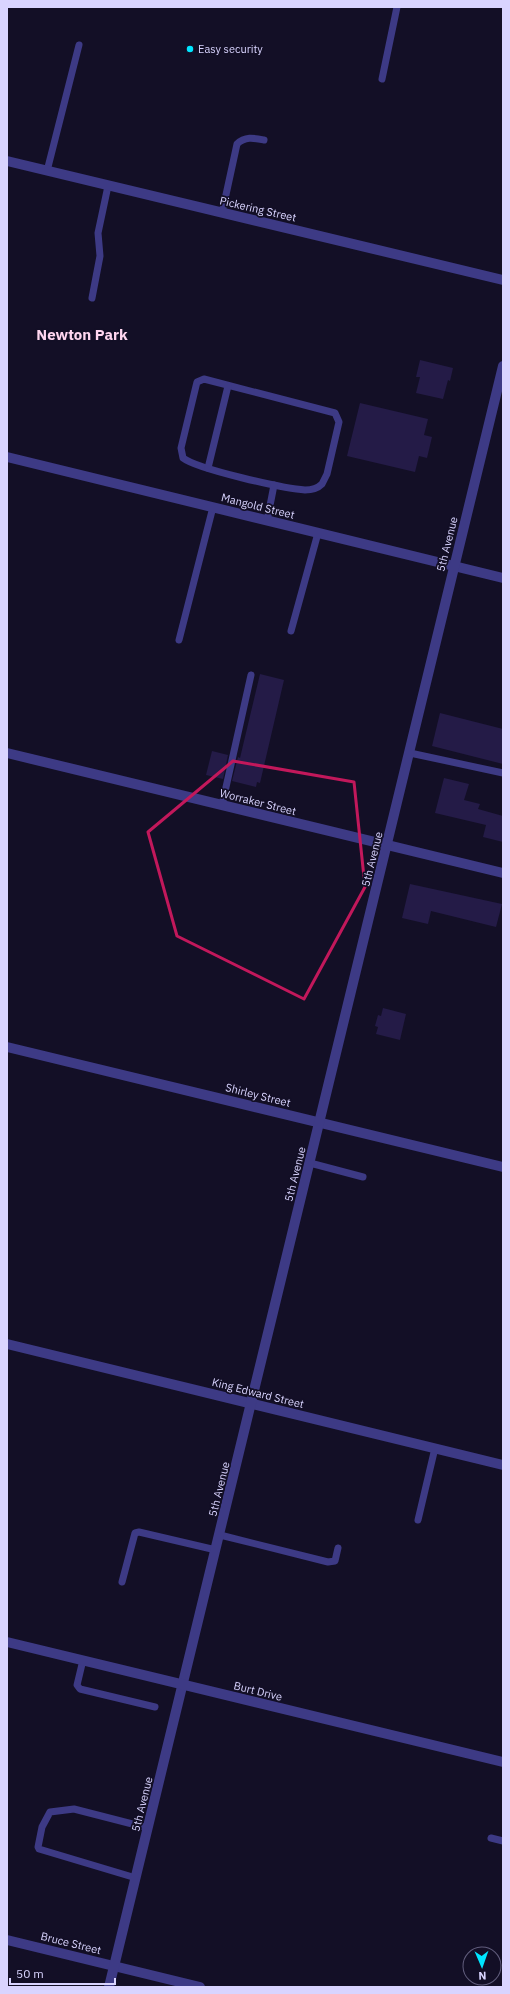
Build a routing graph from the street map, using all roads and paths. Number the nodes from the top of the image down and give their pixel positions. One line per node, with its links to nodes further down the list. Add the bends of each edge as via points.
1 (397, 7): 3 (lane)
2 (79, 45): 6 (lane)
3 (382, 79)
4 (264, 140): 8 (lane, via 251,137 241,140 238,144)
5 (7, 161): 6 (street, Pickering Street)
6 (47, 171): 7 (street, Pickering Street)
7 (108, 186): 8 (street, Pickering Street); 10 (lane, via 98,232 100,256)
8 (222, 213): 9 (street, Pickering Street)
9 (503, 280)
10 (92, 298)
11 (503, 366): 19 (street, 5th Avenue)
12 (228, 386): 14 (lane); 14 (lane, via 204,379 197,382 181,448 183,458); 15 (lane, via 330,411 338,416 339,422 325,480 320,486 307,490)
13 (7, 457): 16 (street, Mangold Street)
14 (208, 468): 15 (lane)
15 (274, 485): 17 (lane)
16 (213, 508): 17 (street, Mangold Street); 22 (lane)
17 (267, 521): 18 (street, Mangold Street)
18 (318, 533): 19 (street, Mangold Street); 21 (lane)
19 (454, 566): 20 (street, Mangold Street); 25 (street, 5th Avenue)
20 (503, 578)
21 (291, 631)
22 (179, 640)
23 (251, 675): 27 (lane)
24 (7, 753): 27 (street, Worraker Street)
25 (410, 753): 26 (lane); 28 (street, 5th Avenue)
26 (503, 773)
27 (222, 805): 28 (street, Worraker Street)
28 (388, 846): 29 (street, Worraker Street); 31 (street, 5th Avenue)
29 (503, 873)
30 (7, 1048): 31 (street, Shirley Street)
31 (320, 1123): 32 (street, 5th Avenue); 33 (street, Shirley Street)
32 (310, 1163): 34 (lane); 36 (street, 5th Avenue)
33 (503, 1168)
34 (363, 1177)
35 (7, 1344): 36 (street, King Edward Street)
36 (252, 1403): 37 (street, King Edward Street); 40 (street, 5th Avenue)
37 (435, 1448): 38 (street, King Edward Street); 39 (lane)
38 (503, 1465)
39 (418, 1520)
40 (220, 1535): 41 (lane, via 328,1562 335,1561); 42 (street, 5th Avenue)
41 (338, 1548)
42 (216, 1550): 43 (lane, via 135,1533); 46 (street, 5th Avenue)
43 (122, 1582)
44 (7, 1642): 45 (street, Burt Drive)
45 (83, 1660): 46 (street, Burt Drive); 47 (lane, via 77,1685 80,1689)
46 (184, 1685): 48 (street, Burt Drive); 49 (street, 5th Avenue)
47 (155, 1707)
48 (503, 1762)
49 (148, 1828): 52 (street, 5th Avenue); 52 (lane, via 74,1809 50,1812 42,1827 39,1849)
50 (492, 1838): 51 (lane)
51 (503, 1841)
52 (136, 1878): 54 (street, 5th Avenue)
53 (7, 1940): 54 (street, Bruce Street)
54 (114, 1966): 55 (street, 5th Avenue); 56 (street, Bruce Street)
55 (109, 1987)
56 (200, 1987)

